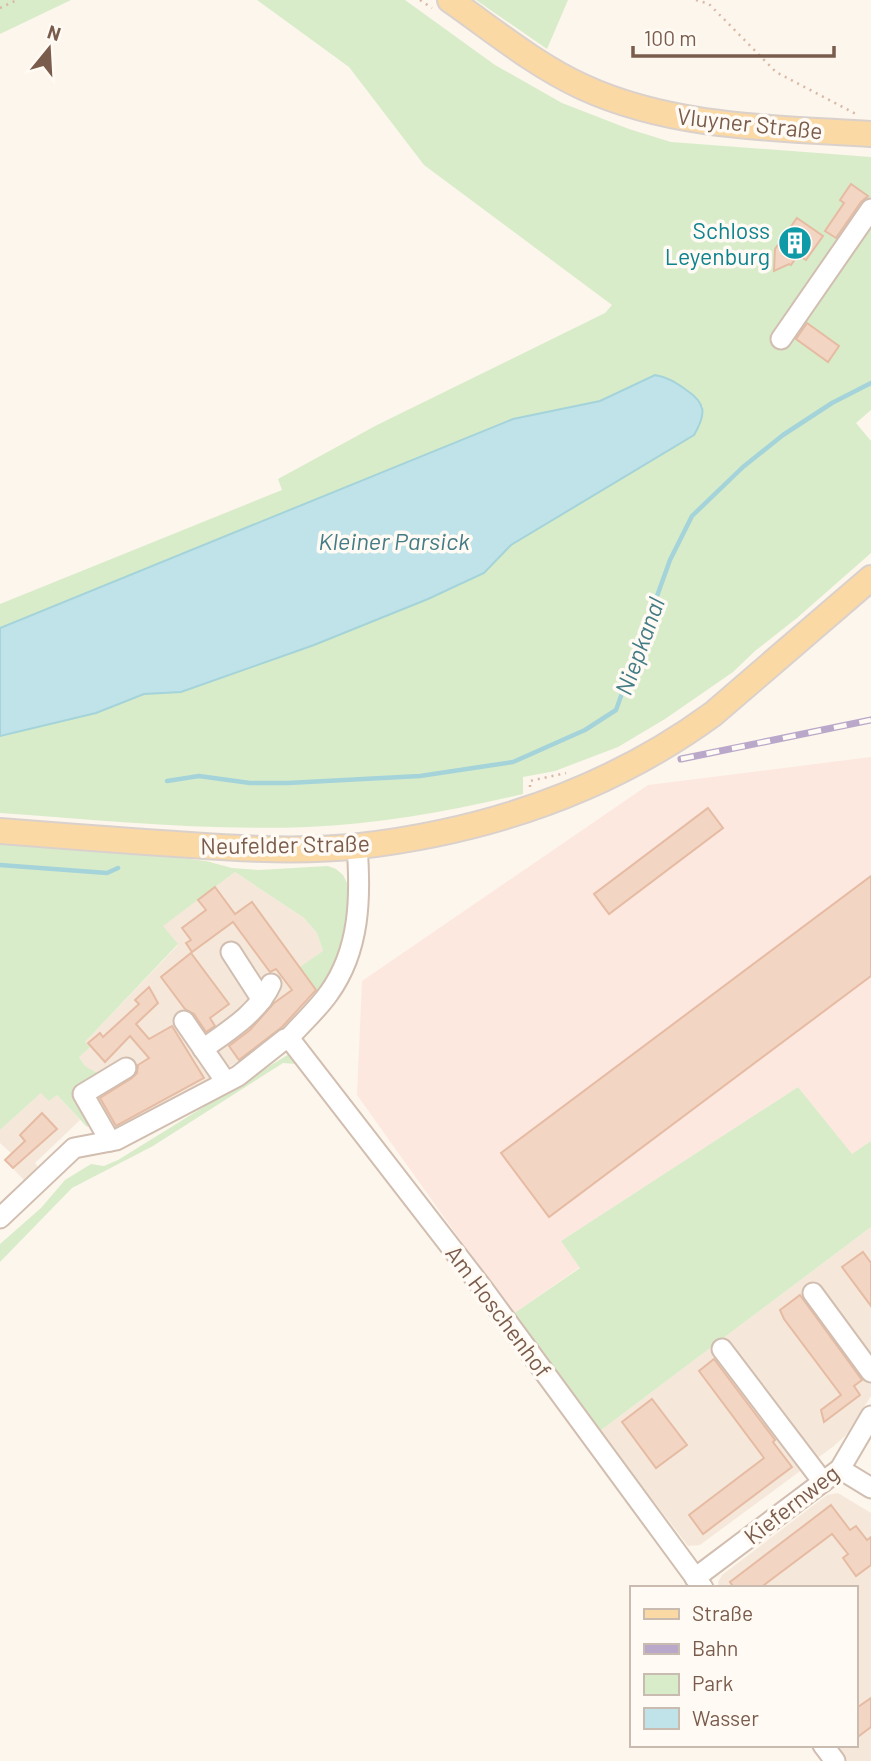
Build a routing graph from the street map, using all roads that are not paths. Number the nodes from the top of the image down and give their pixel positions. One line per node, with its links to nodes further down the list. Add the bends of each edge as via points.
1 (450, 0): 2 (main road, Vluyner Straße, via 561,76 607,98 650,111 695,121)
2 (868, 126)
3 (871, 209): 4 (street)
4 (781, 339)
5 (871, 578): 7 (main road, Neufelder Straße, via 713,714 624,770 572,794 481,823)
6 (0, 831): 7 (main road, Neufelder Straße, via 244,849)
7 (357, 846): 10 (street, via 360,889 351,950 330,993)
8 (231, 952): 11 (street, via 267,992 255,1009)
9 (184, 1021): 11 (street)
10 (289, 1038): 13 (street); 23 (street, Am Hoschenhof, via 481,1286)
11 (203, 1049): 13 (street)
12 (126, 1068): 14 (street, via 83,1094)
13 (226, 1082): 14 (street)
14 (110, 1141): 15 (street, via 74,1148)
15 (0, 1218)
16 (813, 1293): 18 (street)
17 (722, 1349): 21 (street)
18 (871, 1372)
19 (871, 1416): 20 (street, Kiefernweg)
20 (840, 1469): 21 (street, Kiefernweg); 22 (street)
21 (822, 1482): 23 (street, Kiefernweg)
22 (871, 1488)
23 (699, 1583)
24 (824, 1747): 25 (street)
25 (835, 1761)

